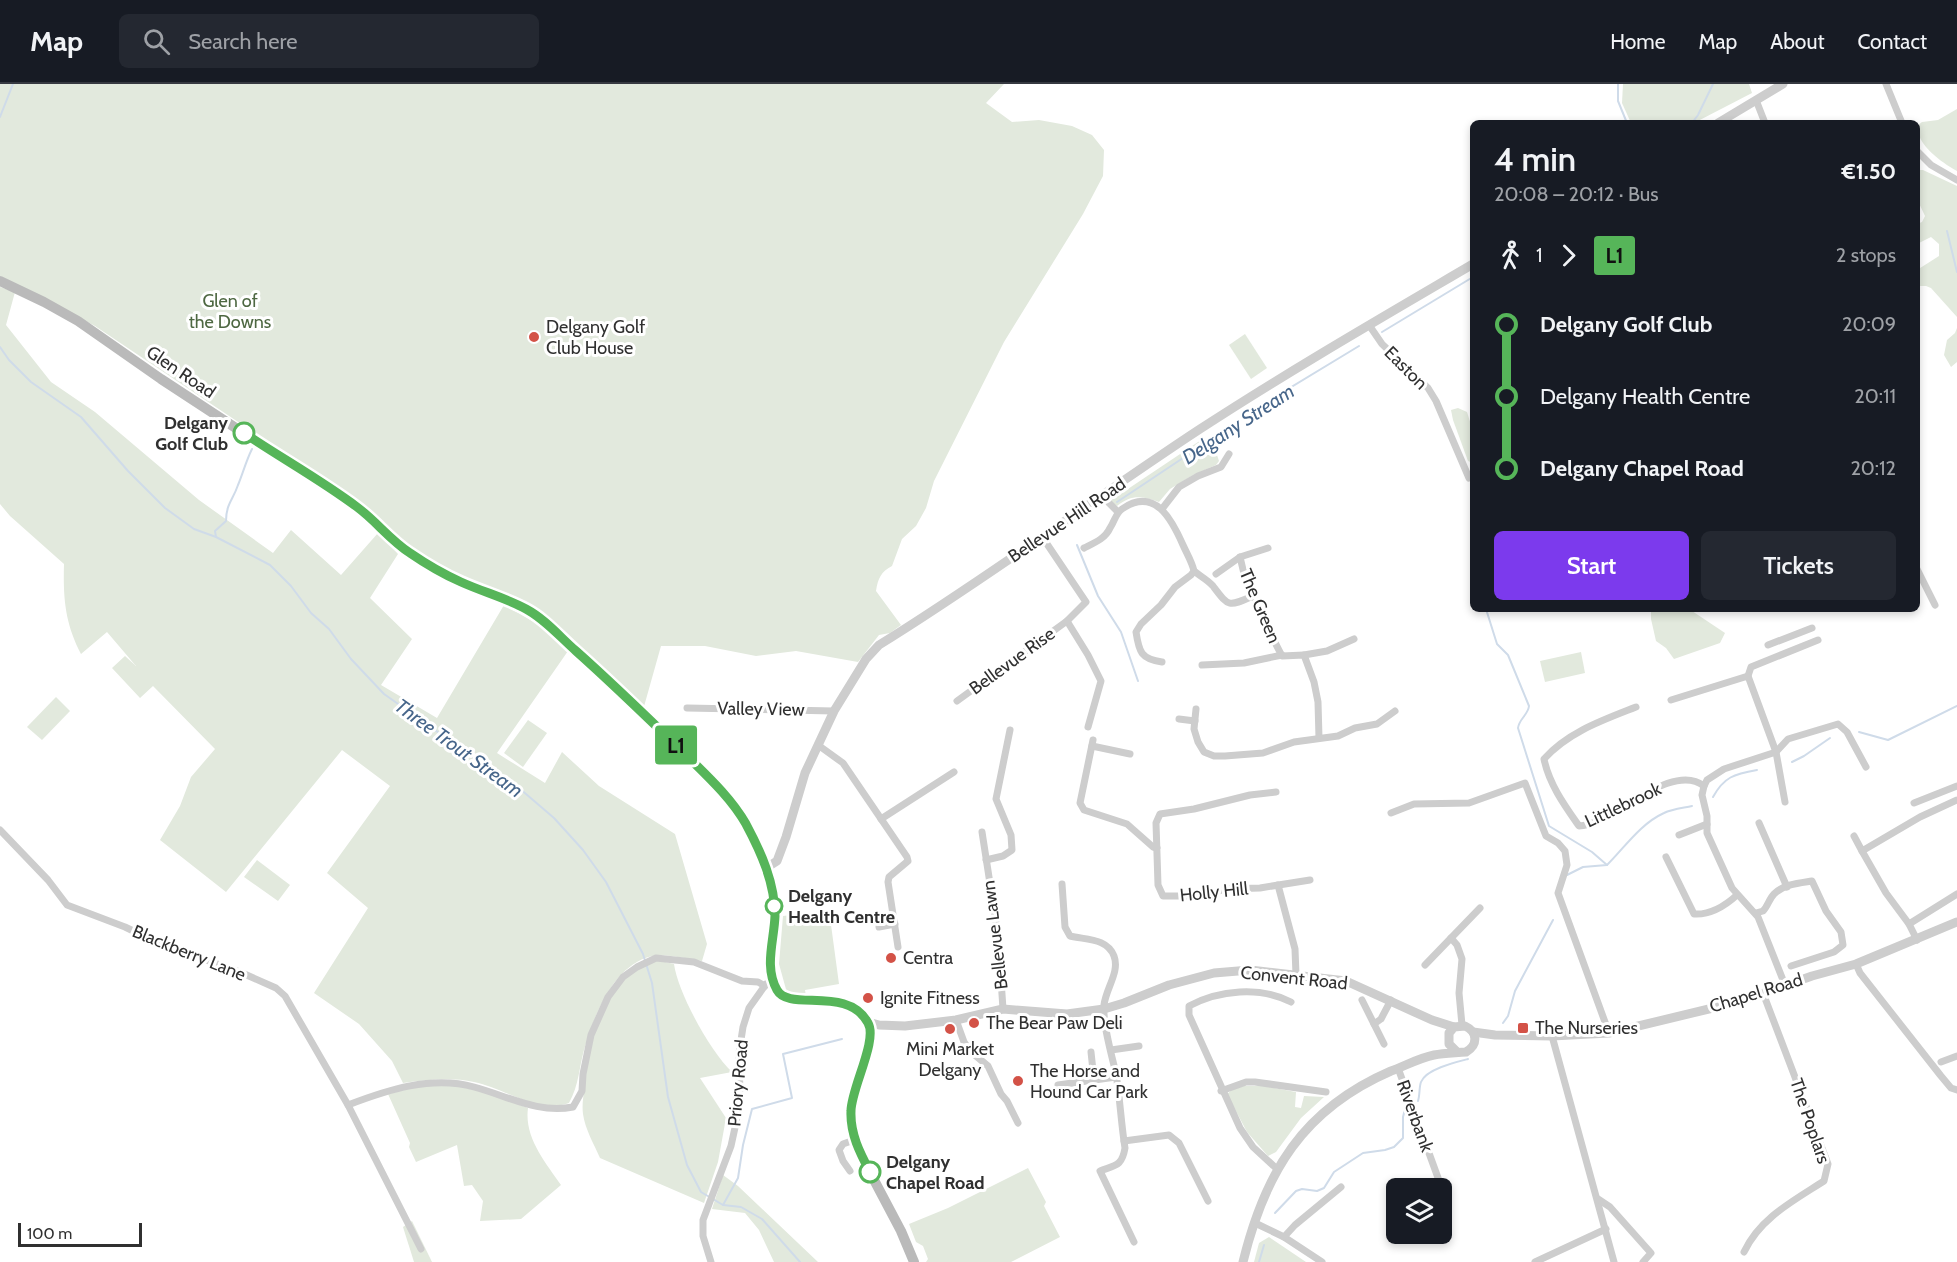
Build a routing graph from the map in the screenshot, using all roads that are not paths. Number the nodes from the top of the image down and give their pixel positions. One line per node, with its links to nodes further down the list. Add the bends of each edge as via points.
1 (1783, 84): 3 (street)
2 (1886, 84): 6 (street)
3 (1756, 100): 4 (street); 5 (street)
4 (1723, 120)
5 (1764, 120)
6 (1901, 120)
7 (1920, 154): 8 (street)
8 (1957, 180)
9 (1470, 266): 11 (street, Bellevue Hill Road)
10 (0, 281): 75 (main road, Glen Road, via 78,321 355,506 408,552 460,582 536,616 602,674 722,792 743,820)
11 (1369, 325): 13 (street, Easton, via 1382,344 1428,388); 14 (street, Bellevue Hill Road, via 1199,430)
12 (1229, 454): 15 (street, via 1221,467 1179,487)
13 (1469, 478)
14 (1103, 496): 16 (street); 17 (street, Bellevue Hill Road)
15 (1162, 509): 16 (street, via 1140,501); 21 (street, via 1177,530)
16 (1118, 512): 18 (street, via 1102,539)
17 (1042, 538): 26 (street, Bellevue Rise, via 1086,602); 43 (street, Bellevue Hill Road, via 879,645)
18 (1084, 548)
19 (1268, 548): 20 (street, The Green)
20 (1240, 556): 22 (street, The Green); 24 (street, The Green)
21 (1194, 571): 24 (street, via 1211,584 1222,600 1232,604); 35 (street, via 1136,632 1143,655)
22 (1216, 574)
23 (1920, 575): 25 (street)
24 (1253, 596): 33 (street, The Green)
25 (1935, 605)
26 (1067, 621): 39 (street, Bellevue Rise); 47 (street, Bellevue Rise, via 1101,681)
27 (1812, 628): 28 (street)
28 (1787, 638): 31 (street); 32 (street)
29 (1354, 639): 34 (street, The Green, via 1327,651)
30 (1818, 640): 32 (street)
31 (1768, 645)
32 (1792, 651): 37 (street, via 1751,667)
33 (1282, 655): 34 (street, The Green); 36 (street, The Green, via 1244,663)
34 (1304, 655): 49 (street, The Green, via 1318,702)
35 (1162, 662)
36 (1202, 665)
37 (1748, 676): 38 (street); 51 (street)
38 (1671, 700)
39 (957, 701)
40 (1636, 707): 55 (street, Littlebrook, via 1568,738 1544,759 1554,786 1579,826 1587,826 1660,787 1682,780)
41 (687, 708): 43 (street, Valley View)
42 (1196, 709): 46 (street)
43 (834, 711): 50 (street, Bellevue Hill Road)
44 (1395, 711): 49 (street, via 1377,724)
45 (1179, 719): 46 (street)
46 (1195, 722): 49 (street, via 1198,742 1204,752 1214,756 1263,753)
47 (1088, 727)
48 (1010, 730): 74 (street, Bellevue Lawn, via 996,799 1011,835 1012,850)
49 (1319, 738)
50 (818, 745): 64 (street, via 843,763); 75 (street, Bellevue Hill Road, via 777,861)
51 (1776, 752): 53 (street, via 1788,739 1838,724 1847,732); 55 (street, via 1724,769); 60 (street)
52 (1130, 754): 71 (street, via 1092,743 1080,803 1084,810 1127,824)
53 (1866, 767)
54 (954, 772): 64 (street)
55 (1704, 786): 66 (street)
56 (1956, 786): 58 (street)
57 (1276, 792): 71 (street, Holly Hill, via 1160,814 1156,823)
58 (1926, 798): 61 (street); 62 (street)
59 (1957, 800): 62 (street)
60 (1785, 802)
61 (1914, 803)
62 (1931, 812): 72 (street)
63 (1391, 813): 109 (street, via 1414,804 1469,803 1526,783 1546,836 1565,851 1567,865 1557,893)
64 (881, 819): 85 (street, via 908,861 889,877)
65 (1760, 823): 79 (street)
66 (1707, 824): 69 (street); 81 (street, via 1707,834)
67 (0, 830): 129 (street, Blackberry Lane, via 67,905 276,988 285,996)
68 (982, 832): 74 (street, Bellevue Lawn)
69 (1680, 835)
70 (1854, 836): 72 (street)
71 (1157, 848): 78 (street, Holly Hill, via 1158,885 1163,896 1202,896 1226,889)
72 (1862, 851): 86 (street)
73 (1666, 857): 81 (street, via 1694,914 1713,911)
74 (986, 860): 102 (street, Bellevue Lawn, via 998,935)
75 (766, 868): 95 (main road, Glen Road, via 775,915)
76 (1310, 880): 78 (street, Holly Hill)
77 (1062, 884): 101 (street, via 1065,927 1070,936 1101,942 1114,955 1116,968)
78 (1278, 885): 94 (street, via 1295,949)
79 (1787, 886): 83 (street, via 1775,893 1763,911); 93 (street, via 1812,881 1844,941 1834,952)
80 (1957, 894): 86 (street)
81 (1737, 895): 83 (street)
82 (1480, 908): 88 (street)
83 (1756, 913): 96 (street)
84 (1957, 922): 89 (street, Chapel Road)
85 (895, 924): 87 (street); 90 (street)
86 (1909, 924): 89 (street)
87 (879, 927)
88 (1450, 938): 91 (street); 107 (street, via 1462,959)
89 (1917, 940): 92 (street, Chapel Road)
90 (898, 947)
91 (1425, 964)
92 (1856, 964): 96 (street, Chapel Road); 127 (street, via 1941,1076)
93 (1791, 966)
94 (1296, 975): 99 (street, Convent Road, via 1346,981); 101 (street, Convent Road, via 1250,970 1214,974)
95 (768, 981): 105 (main road, via 786,998 844,1004); 129 (street, via 742,981 704,964 656,958 637,967 623,977 608,997 591,1035 582,1091 573,1107 533,1107 472,1086 440,1083 409,1085); 145 (street, Priory Road, via 749,1008 743,1028 736,1123 703,1220)
96 (1785, 985): 97 (street, Chapel Road)
97 (1763, 993): 109 (street, Chapel Road); 144 (street, The Poplars, via 1828,1164 1824,1181 1779,1209 1760,1227)
98 (1362, 1000): 106 (street)
99 (1391, 1000): 104 (street, Convent Road); 106 (street)
100 (1291, 1002): 126 (street, via 1281,996 1253,992 1203,998 1189,1006 1189,1015)
101 (1104, 1008): 102 (street, Convent Road, via 1050,1014); 116 (street)
102 (1003, 1009): 103 (street, Convent Road)
103 (956, 1020): 105 (street, Convent Road, via 905,1026); 130 (street, via 964,1042 988,1066)
104 (1432, 1020): 107 (street, Convent Road); 112 (street, Convent Road)
105 (868, 1022): 131 (main road, via 869,1043 850,1110)
106 (1374, 1024): 114 (street)
107 (1458, 1026): 108 (street); 112 (street)
108 (1473, 1032): 110 (street, Chapel Road); 113 (street)
109 (1609, 1033): 111 (street, Chapel Road)
110 (1495, 1035): 111 (street, Chapel Road); 113 (street, Chapel Road)
111 (1552, 1036): 137 (street)
112 (1448, 1039): 118 (street); 119 (street)
113 (1474, 1043): 118 (street, via 1469,1050)
114 (1384, 1044)
115 (1139, 1046): 116 (street)
116 (1111, 1050): 123 (street)
117 (1091, 1052): 124 (street)
118 (1457, 1052): 119 (street)
119 (1432, 1055): 122 (street)
120 (1957, 1056): 121 (street)
121 (1941, 1062)
122 (1398, 1068): 133 (street, via 1331,1106 1310,1125); 135 (street, Riverbank)
123 (1116, 1077): 124 (street); 132 (street)
124 (1094, 1080): 125 (street)
125 (1059, 1085)
126 (1221, 1090): 128 (street, via 1255,1082); 133 (street, via 1246,1138)
127 (1957, 1090)
128 (1326, 1092)
129 (348, 1106): 143 (street, Blackberry Lane)
130 (1018, 1123)
131 (854, 1140): 134 (street, via 839,1150); 146 (main road)
132 (1124, 1141): 138 (street, via 1169,1135 1179,1143); 142 (street, via 1124,1158 1117,1166 1100,1172)
133 (1277, 1169): 139 (street)
134 (850, 1171)
135 (1438, 1178)
136 (1341, 1187): 141 (street)
137 (1598, 1199): 140 (street); 151 (street, via 1651,1253)
138 (1208, 1201)
139 (1255, 1223): 141 (street); 147 (street)
140 (1606, 1229): 149 (street); 150 (street)
141 (1284, 1237): 148 (street)
142 (1134, 1242)
143 (421, 1249)
144 (1744, 1252)
145 (711, 1262)
146 (914, 1262)
147 (1243, 1262)
148 (1322, 1262)
149 (1535, 1262)
150 (1614, 1262)
151 (1643, 1262)

